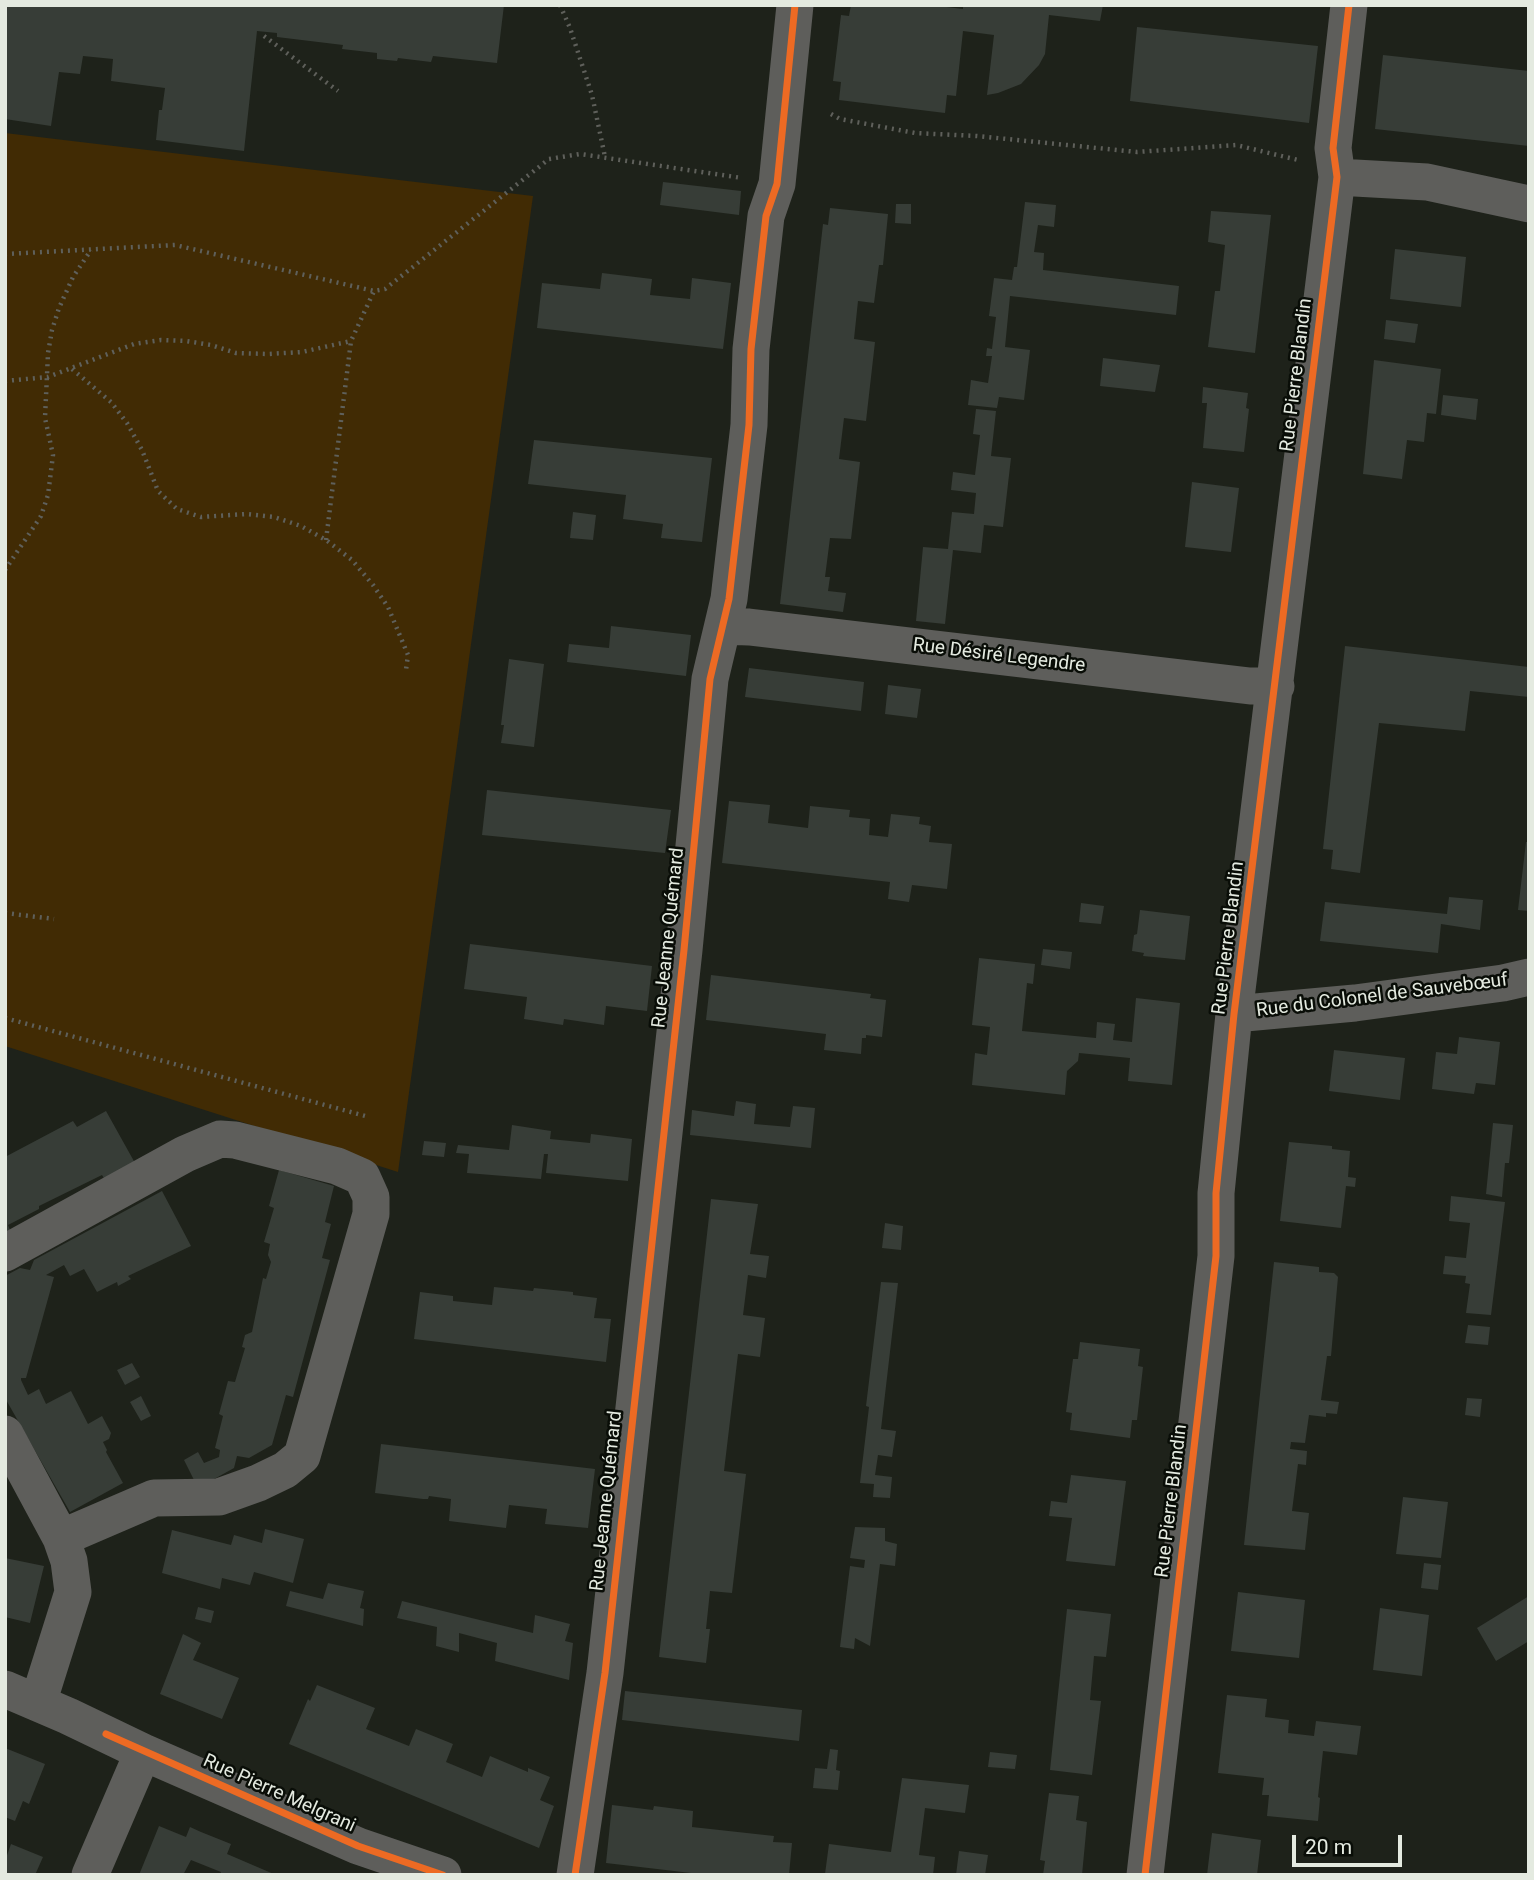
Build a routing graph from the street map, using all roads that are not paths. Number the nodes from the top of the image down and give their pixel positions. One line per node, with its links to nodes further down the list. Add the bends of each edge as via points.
1 (795, 5): 5 (street, Rue Jeanne Quémard, via 777,184 766,216 751,349 749,425)
2 (1349, 5): 3 (street, Rue Pierre Blandin)
3 (1328, 166): 4 (street); 6 (street, Rue Pierre Blandin)
4 (1529, 204)
5 (723, 626): 6 (street, Rue Désiré Legendre); 16 (street, Rue Jeanne Quémard, via 710,679 605,1673)
6 (1276, 686): 8 (street, Rue Pierre Blandin)
7 (1529, 977): 8 (street, Rue du Colonel de Sauvebœuf, via 1355,1003)
8 (1234, 1014): 17 (street, Rue Pierre Blandin, via 1216,1193 1216,1256)
9 (5, 1253): 11 (street, via 220,1139 337,1166 362,1177 372,1197 302,1456 285,1470 219,1497 154,1498)
10 (5, 1434): 11 (street)
11 (61, 1538): 12 (street, via 74,1592)
12 (22, 1696): 13 (street, Rue Pierre Melgrani)
13 (143, 1752): 14 (street); 15 (street, Rue Pierre Melgrani, via 358,1846)
14 (90, 1875)
15 (443, 1875)
16 (575, 1875)
17 (1145, 1875)

